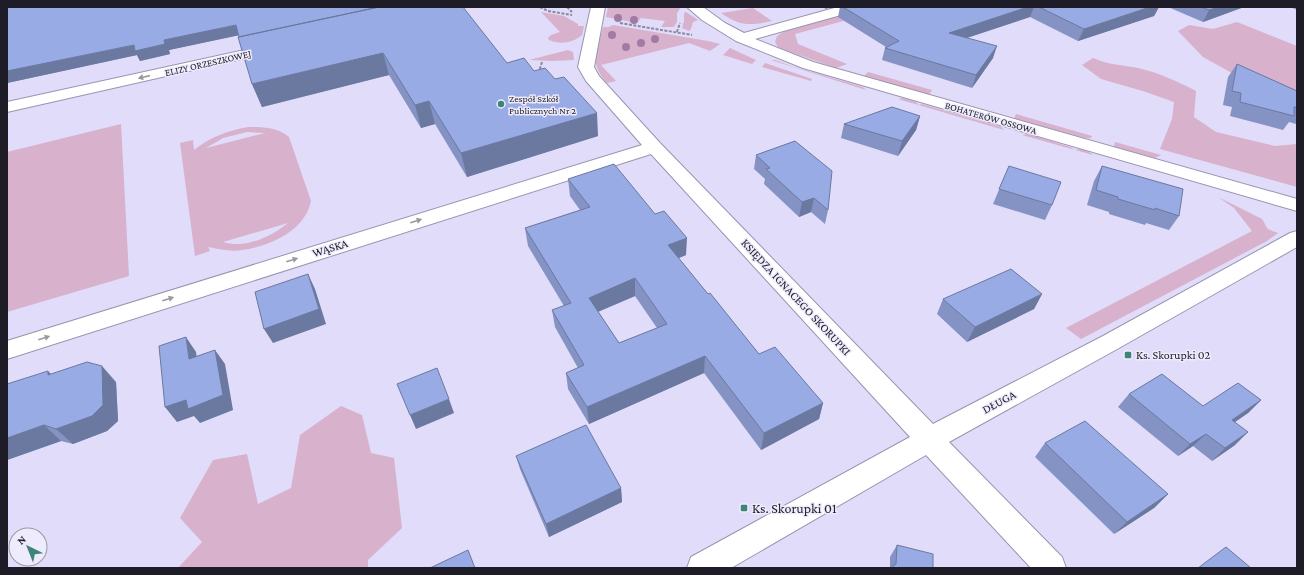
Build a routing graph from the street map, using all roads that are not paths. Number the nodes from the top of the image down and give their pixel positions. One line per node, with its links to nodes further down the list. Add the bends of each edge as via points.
1 (598, 7): 7 (street, KSIĘDZA IGNACEGO SKORUPKI, via 586,67 592,78)
2 (694, 7): 4 (street, BOHATERÓW OSSOWA)
3 (854, 7): 4 (street)
4 (741, 38): 8 (street, BOHATERÓW OSSOWA, via 782,56 833,72)
5 (284, 46): 6 (street, ELIZY ORZESZKOWEJ, one-way to 6)
6 (7, 108)
7 (654, 146): 10 (street, WĄSKA, one-way to 7); 11 (street, KSIĘDZA IGNACEGO SKORUPKI)
8 (1297, 205)
9 (1297, 238): 11 (street, DŁUGA)
10 (7, 350)
11 (930, 439): 12 (street, DŁUGA); 13 (street, KSIĘDZA IGNACEGO SKORUPKI)
12 (702, 568)
13 (1051, 568)

